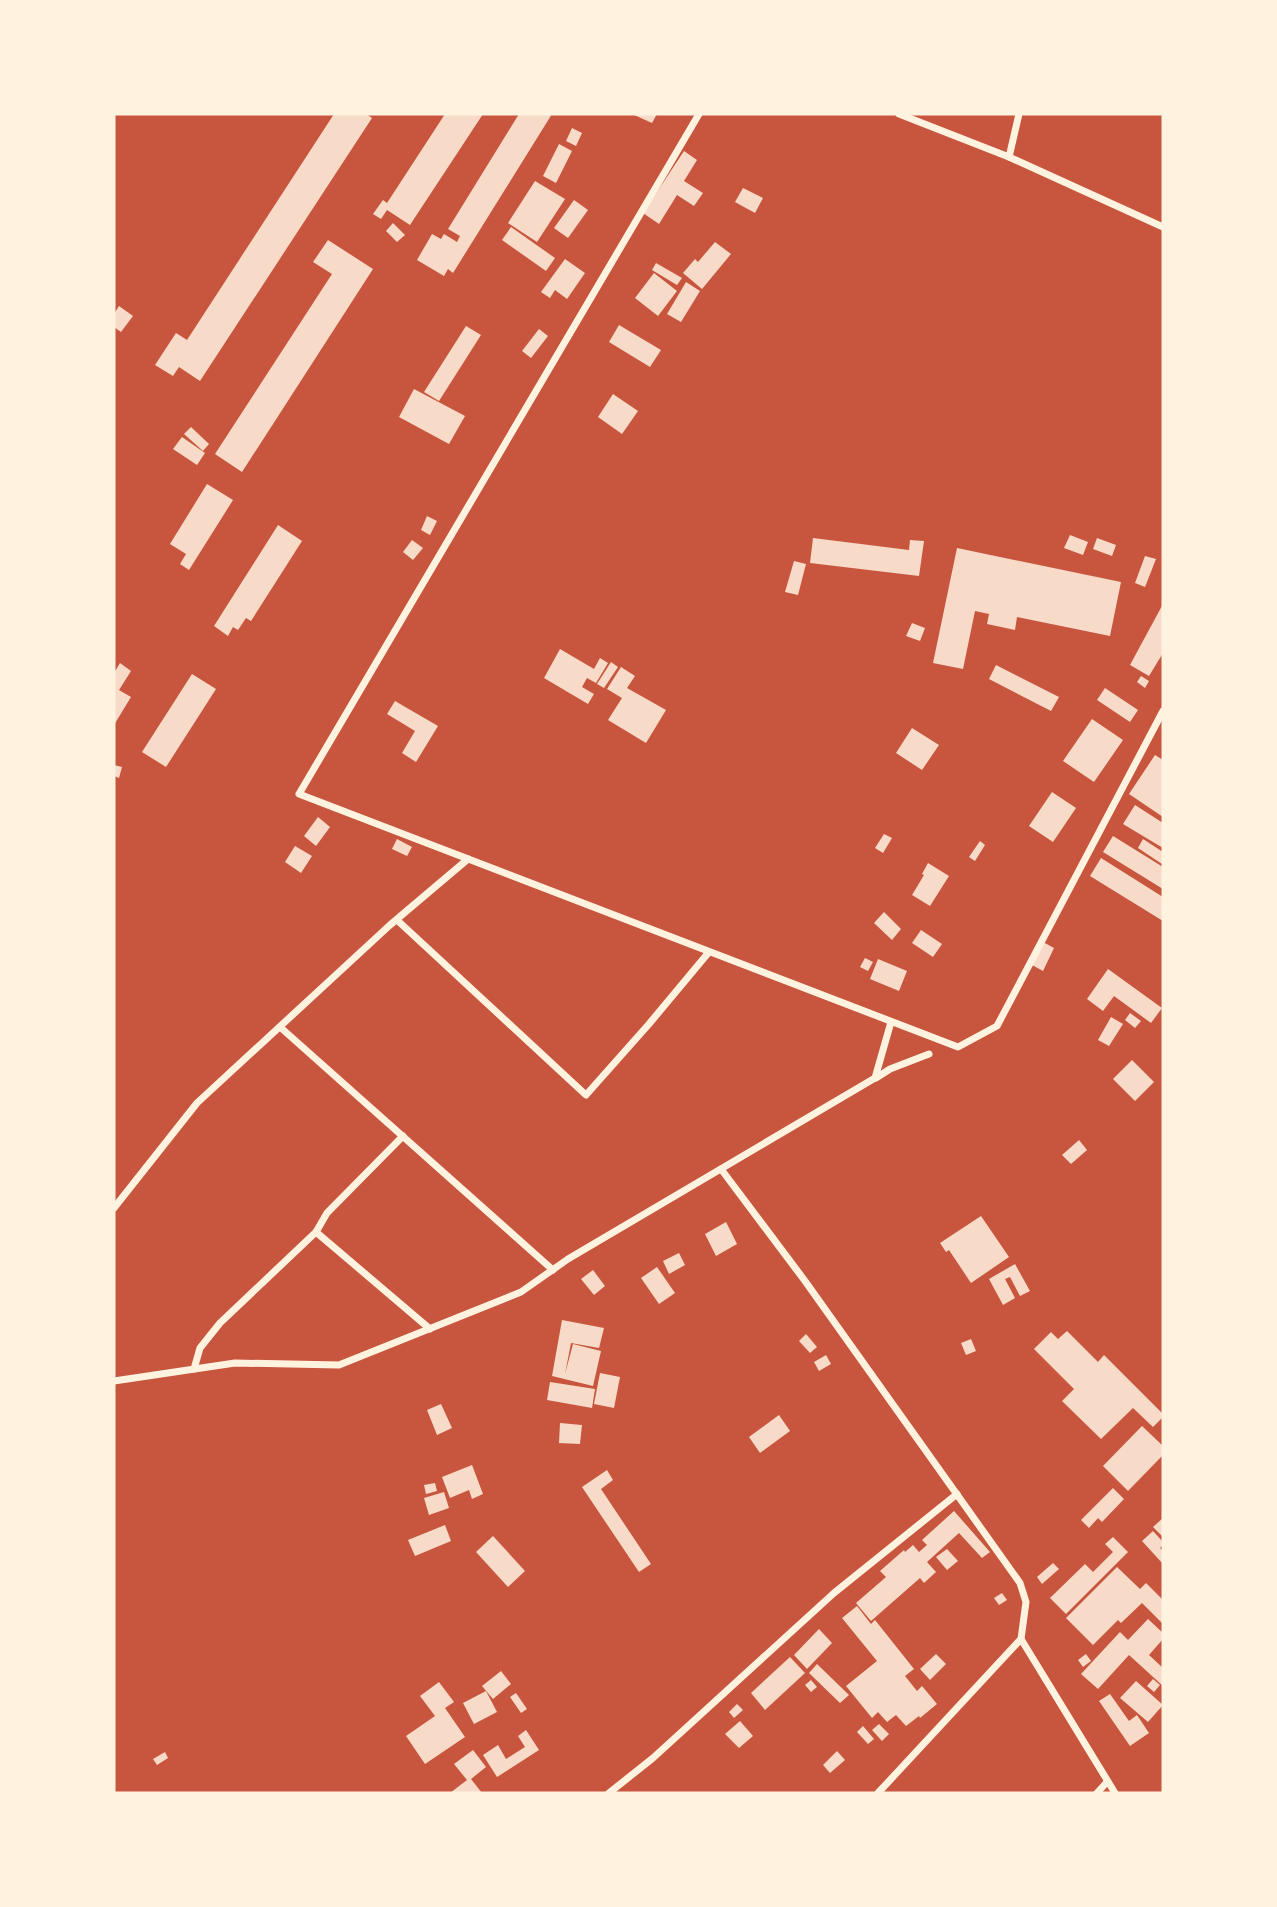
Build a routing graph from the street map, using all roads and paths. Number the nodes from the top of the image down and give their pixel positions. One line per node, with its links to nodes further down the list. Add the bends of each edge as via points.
1 (699, 114): 7 (street, via 299,794)
2 (899, 114): 4 (street)
3 (1019, 114): 4 (street)
4 (1009, 157): 5 (street)
5 (1163, 227)
6 (1163, 711): 10 (street, via 997,1026 958,1047)
7 (468, 859): 8 (street); 9 (street)
8 (397, 920): 9 (street, via 586,1095); 11 (street)
9 (709, 952): 10 (street)
10 (891, 1022): 13 (street)
11 (280, 1027): 14 (street); 16 (street, via 197,1103)
12 (929, 1054): 13 (street)
13 (876, 1078): 15 (street)
14 (403, 1136): 17 (street, via 327,1213); 18 (street)
15 (721, 1169): 18 (street); 22 (street)
16 (114, 1208)
17 (316, 1232): 19 (street); 20 (street, via 220,1323 200,1348)
18 (552, 1270): 19 (street, via 521,1292)
19 (430, 1329): 20 (street, via 339,1365 235,1363)
20 (194, 1369): 21 (street)
21 (114, 1381)
22 (957, 1494): 23 (street, via 1020,1583 1026,1602); 25 (street, via 834,1593)
23 (1021, 1639): 24 (street); 26 (street)
24 (1107, 1782): 27 (street); 28 (street)
25 (610, 1793)
26 (878, 1793)
27 (1097, 1793)
28 (1115, 1793)

